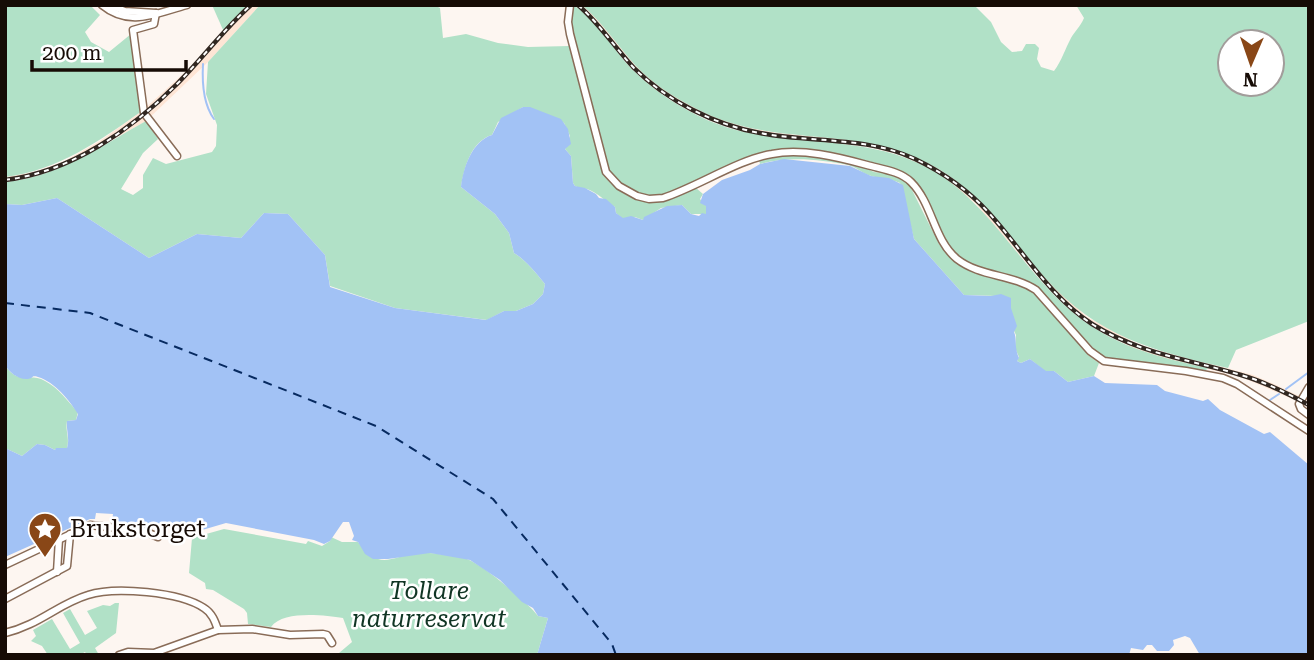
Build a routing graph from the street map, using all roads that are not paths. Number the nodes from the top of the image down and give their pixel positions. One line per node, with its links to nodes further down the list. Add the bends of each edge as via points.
1 (102, 5): 5 (street, via 124,18)
2 (109, 5): 5 (street)
3 (187, 5): 5 (street)
4 (570, 5): 9 (street, via 570,34 606,172 628,192 663,198 773,153 820,155 893,172 911,182 956,258 1036,290 1098,358 1223,378)
5 (156, 13): 6 (street, via 154,24 133,30 144,113)
6 (177, 156)
7 (1309, 387): 8 (street, via 1299,404)
8 (1309, 415)
9 (1309, 430)
10 (70, 534): 11 (street, via 90,525); 12 (street); 14 (street, via 68,565)
11 (158, 537)
12 (59, 539): 13 (street); 14 (street)
13 (5, 565)
14 (57, 572): 15 (street)
15 (5, 599)
16 (218, 630): 17 (street, via 211,615 196,604 110,591 84,596 31,626); 18 (street, via 323,634); 19 (street)
17 (5, 634)
18 (332, 643)
19 (173, 647): 20 (street); 21 (street)
20 (119, 655)
21 (176, 655)

